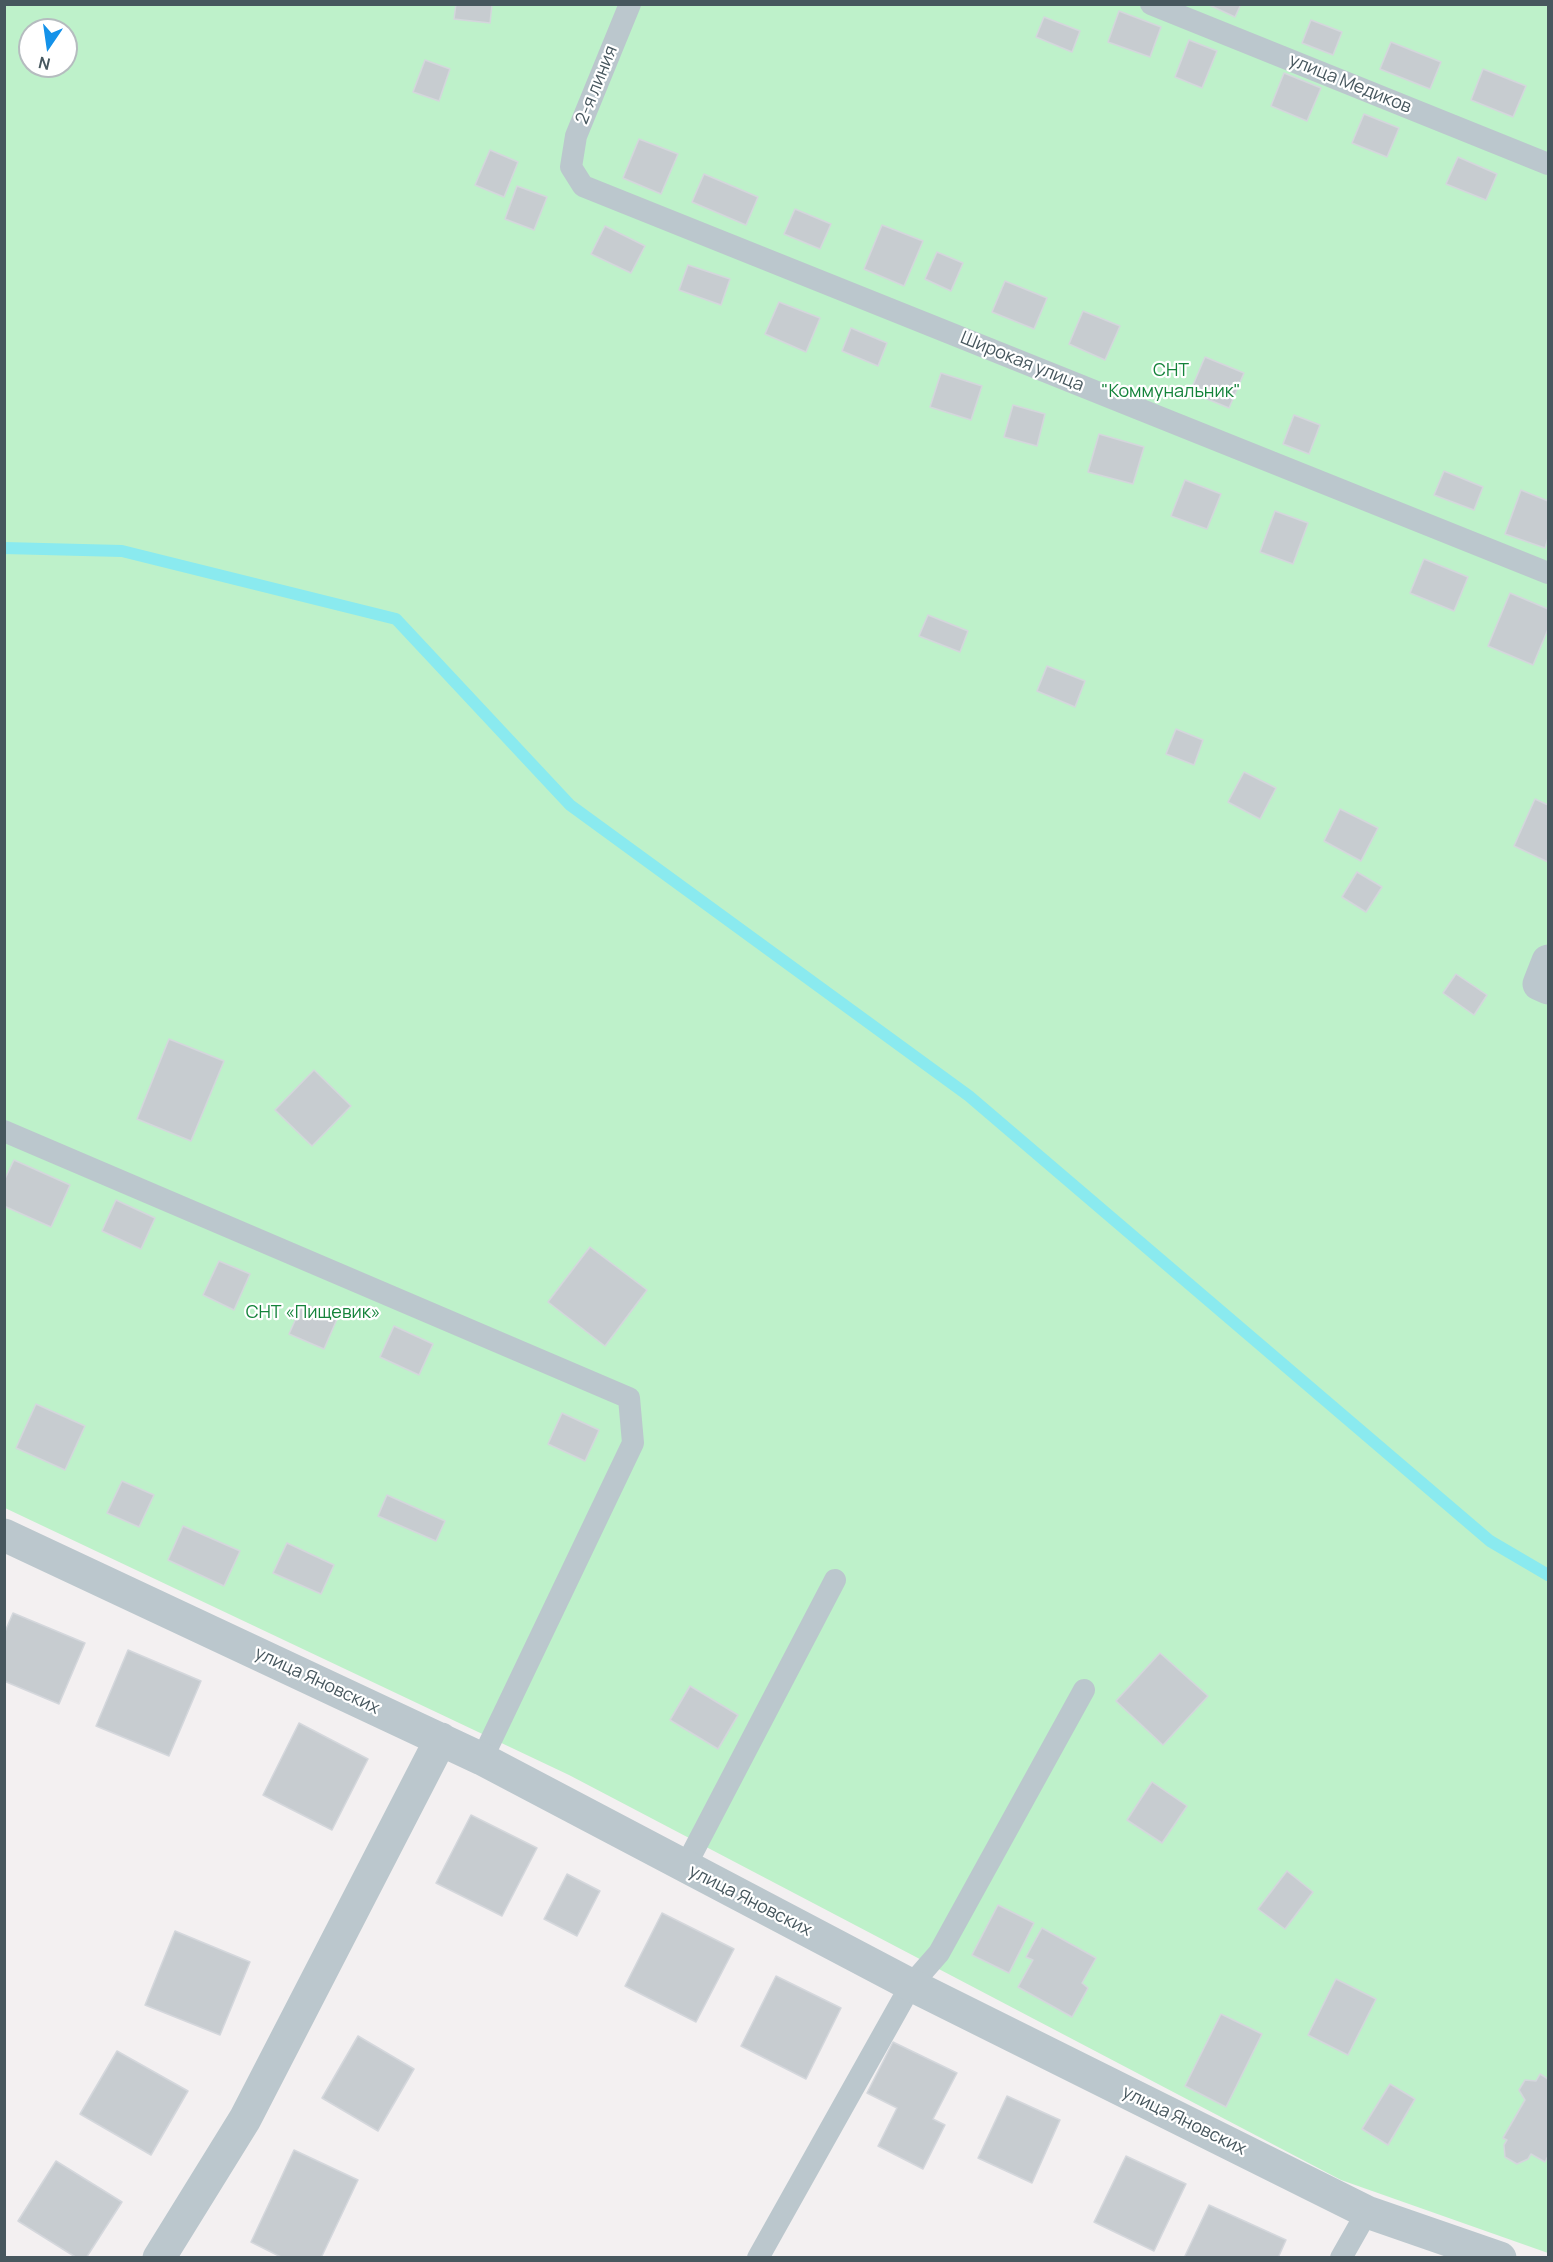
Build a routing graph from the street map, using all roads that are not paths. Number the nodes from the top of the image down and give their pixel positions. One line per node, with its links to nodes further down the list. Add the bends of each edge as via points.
1 (630, 4): 4 (lane, 2-я линия, via 576,136)
2 (1151, 4): 3 (lane, улица Медиков)
3 (1548, 164)
4 (571, 167): 5 (lane, Широкая улица, via 583,186)
5 (1548, 573)
6 (4, 1131): 11 (lane, via 629,1398 633,1443)
7 (4, 1535): 10 (street, улица Яновских)
8 (835, 1580): 12 (lane)
9 (1084, 1690): 13 (lane, via 939,1953)
10 (441, 1739): 11 (street, улица Яновских); 15 (street, via 245,2119)
11 (482, 1759): 12 (street, улица Яновских)
12 (685, 1867): 13 (street, улица Яновских)
13 (911, 1985): 14 (street, улица Яновских); 16 (lane)
14 (1367, 2212): 17 (lane); 18 (street, улица Яновских)
15 (159, 2258)
16 (758, 2258)
17 (1341, 2258)
18 (1500, 2258)

